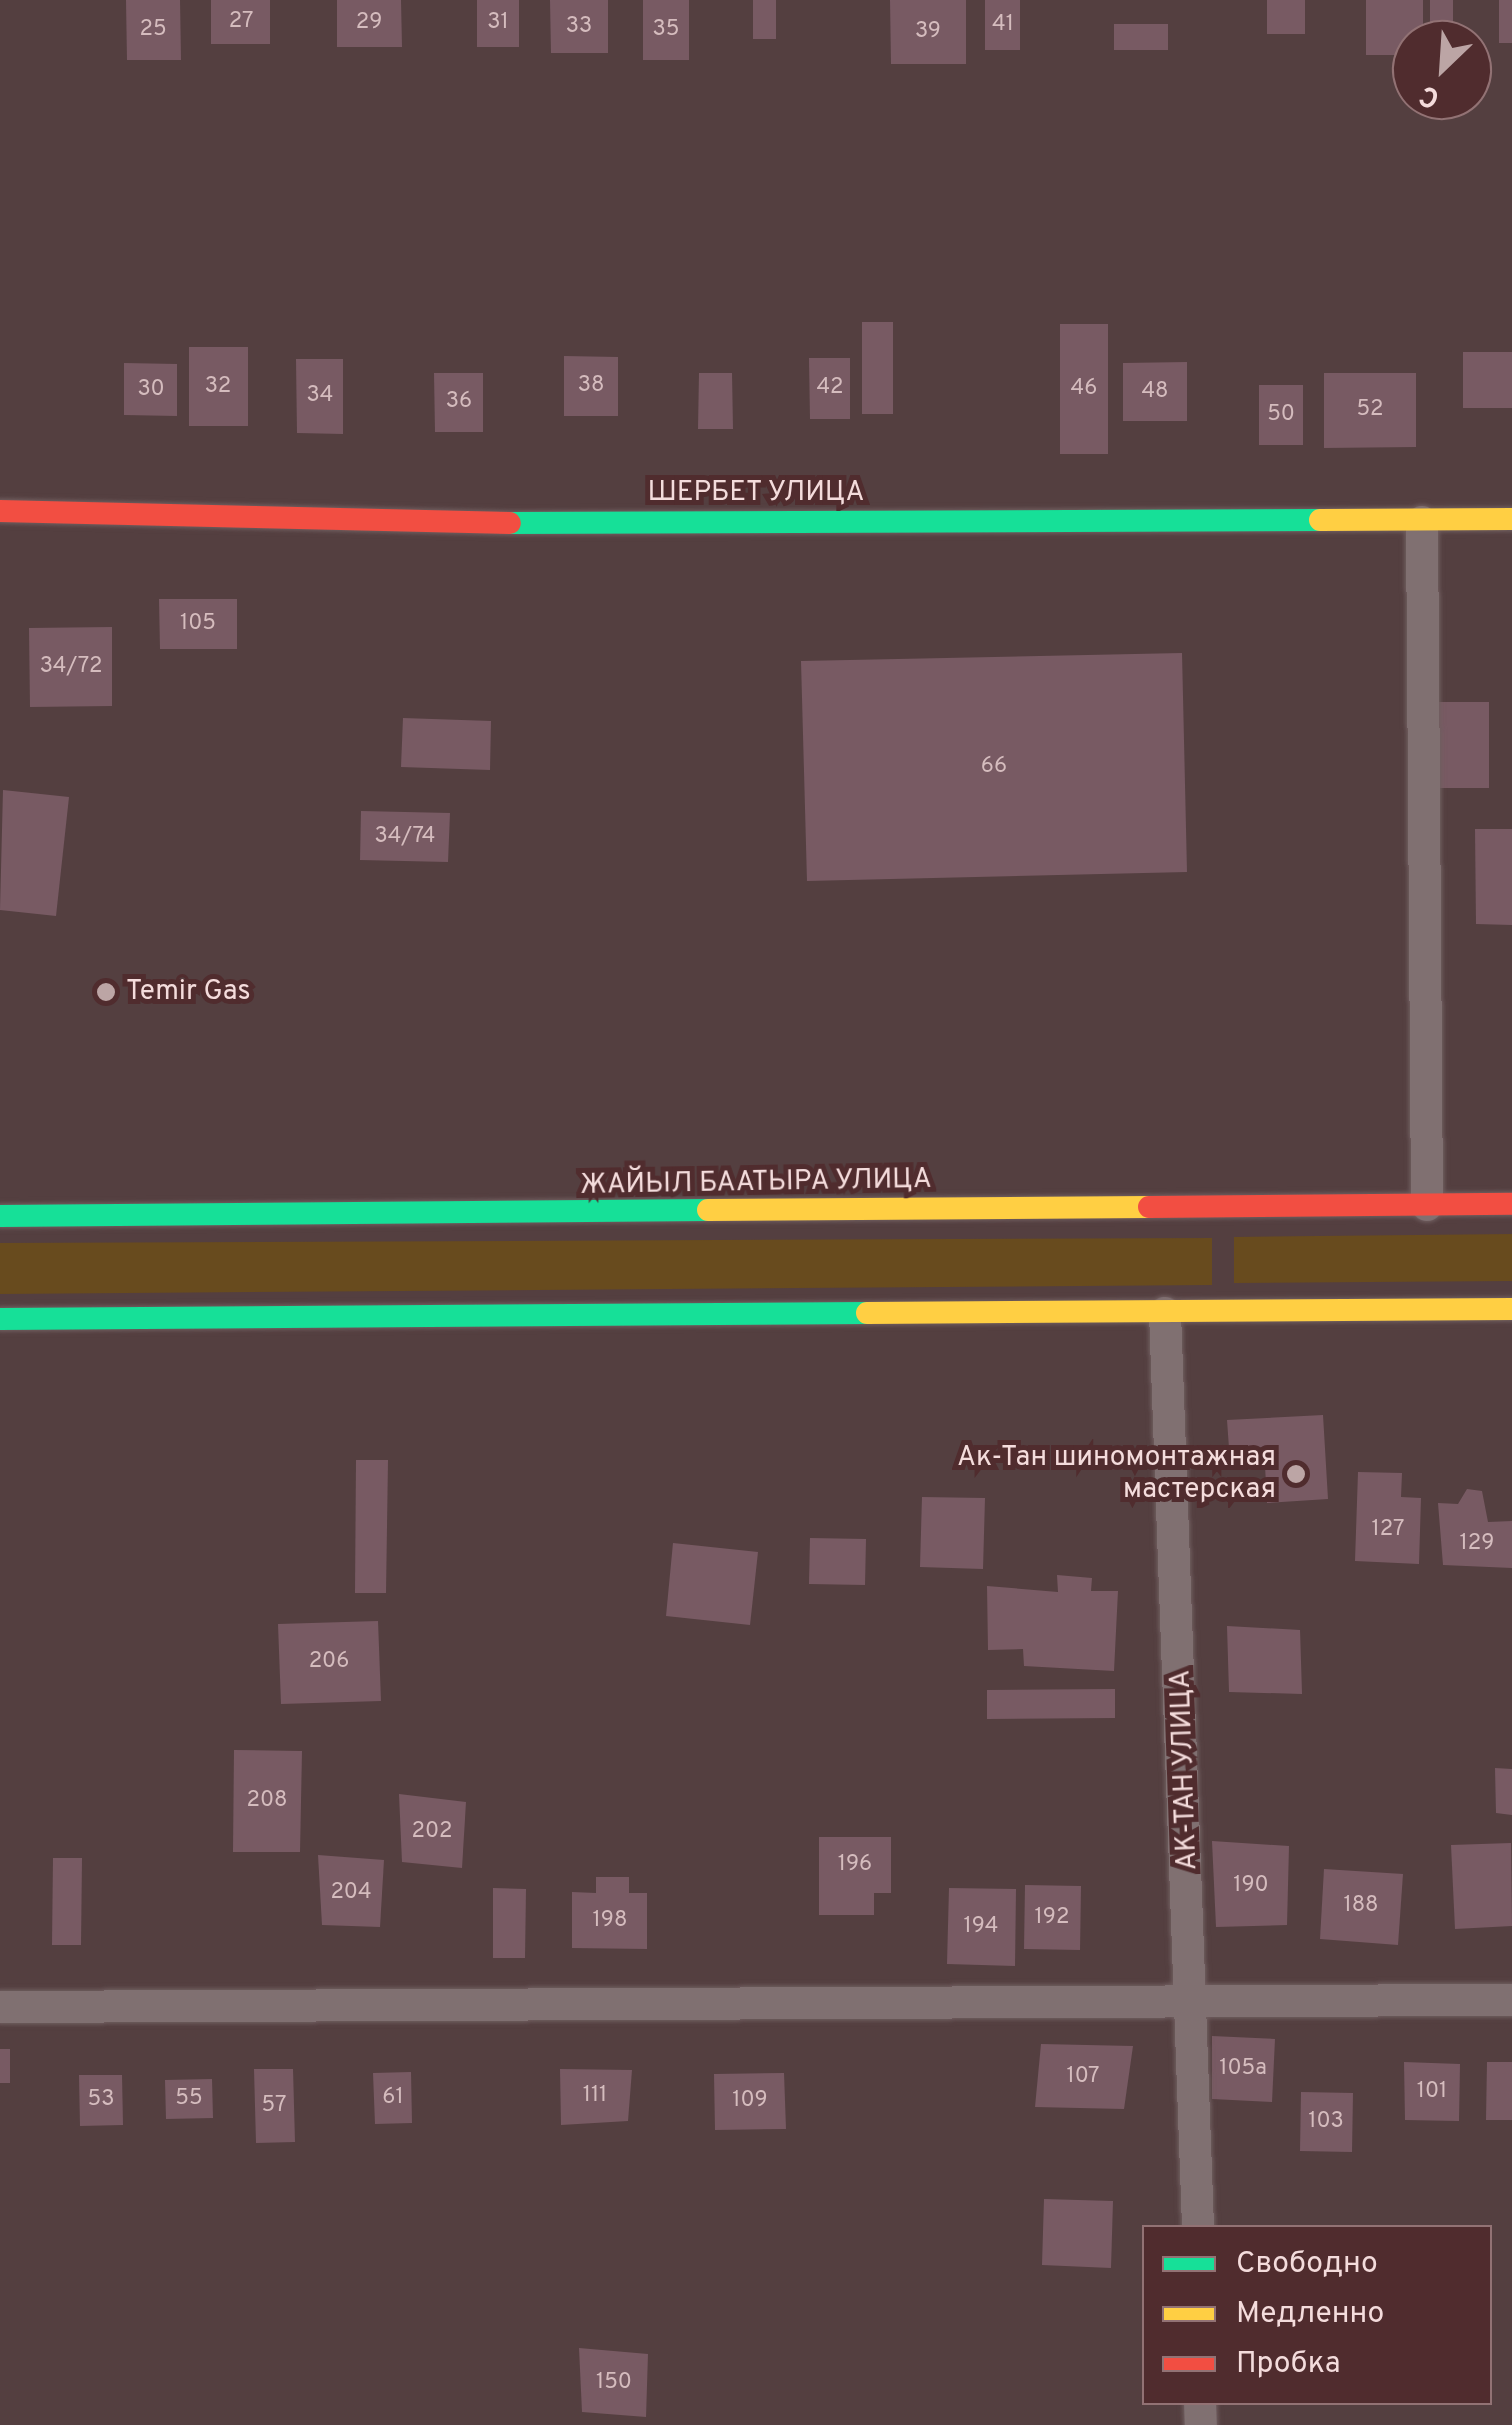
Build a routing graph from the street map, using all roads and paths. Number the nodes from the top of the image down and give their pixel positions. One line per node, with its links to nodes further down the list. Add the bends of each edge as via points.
1 (0, 511): 3 (main road, ШЕРБЕТ УЛИЦА, via 552,524)
2 (1512, 519): 3 (main road, ШЕРБЕТ УЛИЦА)
3 (1422, 522): 5 (street)
4 (1512, 1204): 5 (main road, ЖАЙЫЛ БААТЫРА УЛИЦА)
5 (1427, 1205): 6 (main road, ЖАЙЫЛ БААТЫРА УЛИЦА)
6 (0, 1216)
7 (1512, 1310): 8 (main road)
8 (1165, 1313): 9 (main road); 11 (street, АК-ТАН УЛИЦА)
9 (0, 1319)
10 (1512, 2000): 11 (street)
11 (1194, 2004): 12 (street); 13 (street, АК-ТАН УЛИЦА)
12 (0, 2006)
13 (1198, 2225)

